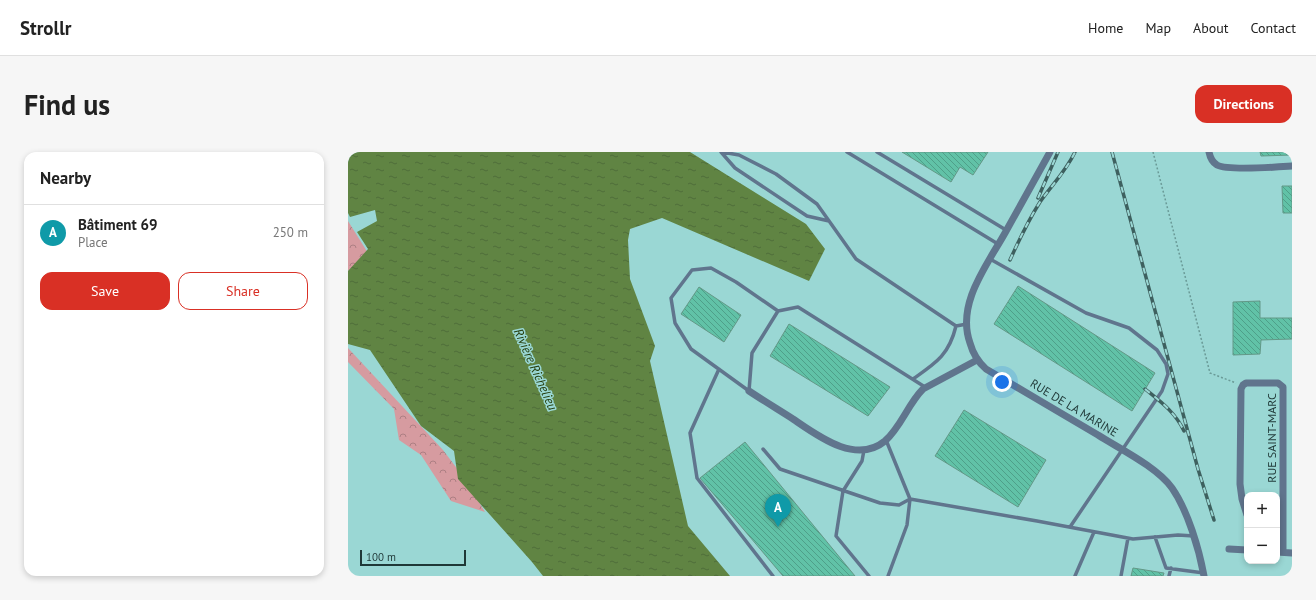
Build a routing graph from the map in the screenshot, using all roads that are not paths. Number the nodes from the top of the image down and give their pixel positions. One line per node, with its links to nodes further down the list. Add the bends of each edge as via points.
1 (721, 152): 7 (lane, via 735,168 807,216); 7 (lane, via 739,155 776,174 817,204)
2 (847, 152): 9 (lane)
3 (877, 152): 8 (lane)
4 (1050, 152): 8 (street, RUE DE LA MARINE)
5 (1209, 152): 6 (street, via 1213,161 1223,167)
6 (1292, 166)
7 (829, 221): 13 (lane, via 856,259)
8 (1006, 230): 9 (street, RUE DE LA MARINE)
9 (998, 244): 10 (street, RUE DE LA MARINE)
10 (990, 259): 12 (street, RUE DE LA MARINE, via 969,303); 22 (lane, via 1086,313 1129,328 1157,350 1166,364 1168,374 1162,391)
11 (778, 311): 15 (lane, via 711,268 692,270 671,298 675,323 691,349); 16 (lane, via 798,307); 18 (lane, via 752,353)
12 (967, 324): 13 (lane); 14 (street, RUE DE LA MARINE, via 969,341)
13 (956, 326): 16 (lane, via 947,350)
14 (977, 360): 17 (street); 22 (street, RUE DE LA MARINE, via 986,369)
15 (719, 369): 18 (lane); 37 (lane, via 690,433 697,478)
16 (913, 379): 17 (lane)
17 (926, 388): 19 (street, via 918,394)
18 (749, 391): 21 (street, via 826,440 846,448)
19 (886, 440): 21 (street); 24 (lane)
20 (763, 449): 23 (lane, via 780,469)
21 (864, 450): 23 (lane, via 862,461)
22 (1122, 450): 26 (lane); 28 (street, RUE DE LA MARINE, via 1150,468 1171,488)
23 (843, 491): 24 (lane, via 880,503 899,505); 38 (lane, via 836,536)
24 (910, 499): 26 (lane); 39 (lane, via 907,525)
25 (1244, 505): 33 (street, RUE SAINT-MARC, via 1240,475 1240,394 1244,384 1278,384 1283,387)
26 (1070, 527): 27 (lane)
27 (1094, 532): 30 (lane); 40 (lane)
28 (1194, 536): 29 (lane); 36 (street, RUE DE LA MARINE)
29 (1155, 537): 30 (lane); 35 (lane, via 1166,568)
30 (1128, 538): 41 (lane)
31 (1229, 549): 32 (street)
32 (1244, 550)
33 (1280, 552): 34 (street)
34 (1292, 553)
35 (1171, 568): 36 (lane); 42 (lane)
36 (1204, 574)
37 (773, 576)
38 (869, 576)
39 (888, 576)
40 (1075, 576)
41 (1121, 576)
42 (1169, 576)

